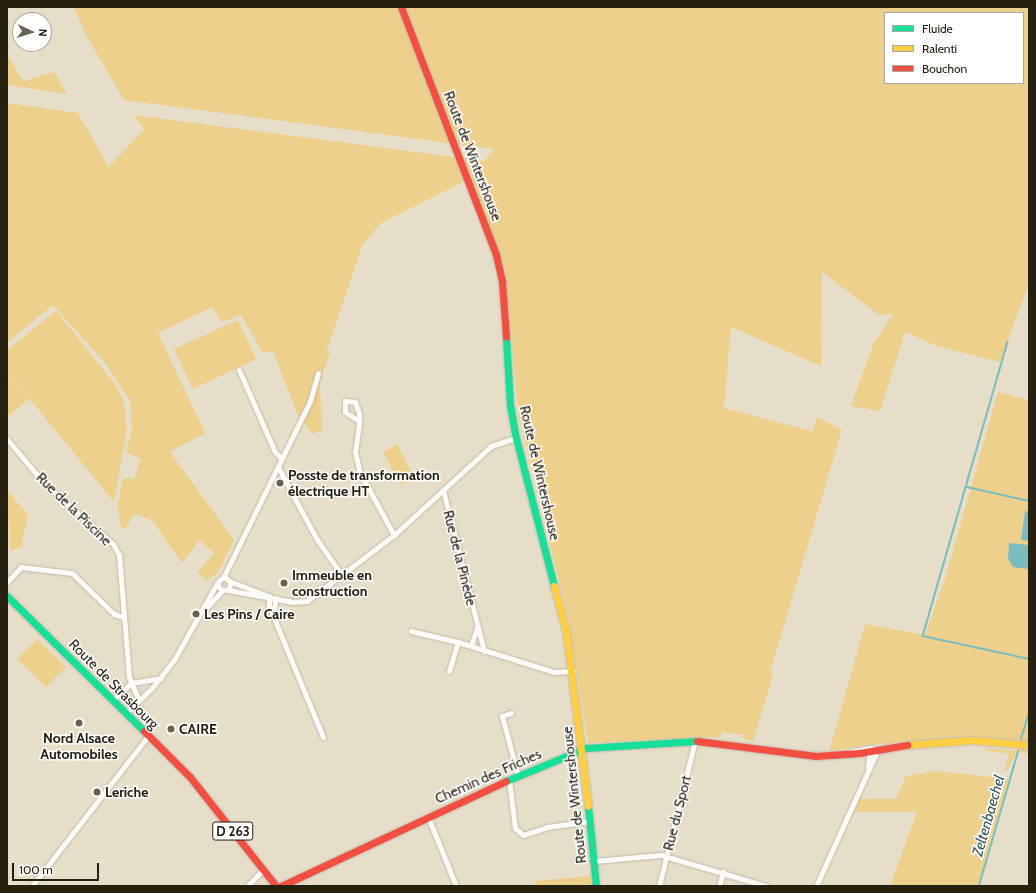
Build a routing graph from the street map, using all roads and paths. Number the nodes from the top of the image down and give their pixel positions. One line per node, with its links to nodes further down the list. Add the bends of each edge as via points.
1 (401, 7): 5 (street, Route de Wintershouse, via 496,255 502,282 510,405)
2 (239, 370): 7 (street, via 275,452)
3 (318, 373): 7 (street, via 310,401)
4 (359, 421): 10 (street, via 355,448 356,462 368,490)
5 (516, 438): 9 (street, via 491,446); 28 (street, Route de Wintershouse, via 566,631)
6 (7, 439): 20 (street, Rue de la Piscine, via 43,482 113,544 119,555)
7 (282, 459): 8 (street)
8 (278, 467): 11 (street, via 316,538); 12 (street, via 230,559)
9 (443, 490): 10 (street); 22 (street, Rue de la Pinède)
10 (394, 535): 11 (street)
11 (341, 574): 18 (street, via 307,601 297,603)
12 (227, 580): 14 (street); 15 (street); 17 (street)
13 (7, 582): 20 (street, via 21,567 72,573 114,614)
14 (217, 583): 15 (street); 19 (street)
15 (225, 590): 17 (street); 19 (street)
16 (7, 596): 31 (street, Route de Strasbourg / D 263)
17 (269, 596): 18 (street); 21 (street, via 269,606)
18 (275, 598): 21 (street)
19 (202, 613): 29 (street, via 183,647)
20 (123, 617): 30 (street, Rue de la Piscine)
21 (275, 621): 36 (street)
22 (478, 626): 25 (street); 26 (street, Rue de la Pinède)
23 (411, 631): 24 (street)
24 (458, 642): 25 (street); 27 (street)
25 (471, 646): 26 (street)
26 (484, 651): 28 (street, via 554,672)
27 (449, 671)
28 (572, 671): 39 (street, Route de Wintershouse)
29 (161, 678): 30 (street); 32 (street)
30 (131, 683): 31 (street); 32 (street, Rue de la Piscine)
31 (112, 700): 33 (street, Route de Strasbourg / D 263)
32 (138, 700): 33 (street)
33 (126, 713): 35 (street, Route de Strasbourg / D 263)
34 (511, 713): 41 (street, via 502,716)
35 (148, 736): 47 (street, Route de Strasbourg / D 263, via 190,777); 49 (street)
36 (323, 737)
37 (695, 740): 39 (street, Chemin des Friches); 40 (street, Chemin des Friches, via 805,755 859,753); 45 (street, Rue du Sport)
38 (1029, 744): 40 (street, Chemin des Friches, via 972,740)
39 (583, 749): 41 (street, Chemin des Friches); 44 (street, Route de Wintershouse)
40 (874, 749): 58 (street, via 869,757 866,774)
41 (518, 776): 42 (street, Chemin des Friches)
42 (509, 780): 43 (street, Chemin des Friches); 44 (street, via 515,828 523,835 547,827)
43 (428, 817): 52 (street, Chemin des Friches); 53 (street)
44 (591, 821): 46 (street, Route de Wintershouse)
45 (666, 857): 46 (street); 48 (street); 55 (street, Rue du Sport)
46 (594, 861): 54 (street, Route de Wintershouse)
47 (263, 870): 50 (street); 51 (street, Route de Strasbourg / D 263)
48 (723, 872): 56 (street); 57 (street)
49 (32, 886)
50 (246, 886)
51 (276, 886)
52 (281, 886)
53 (456, 886)
54 (596, 886)
55 (659, 886)
56 (719, 886)
57 (766, 886)
58 (816, 886)

